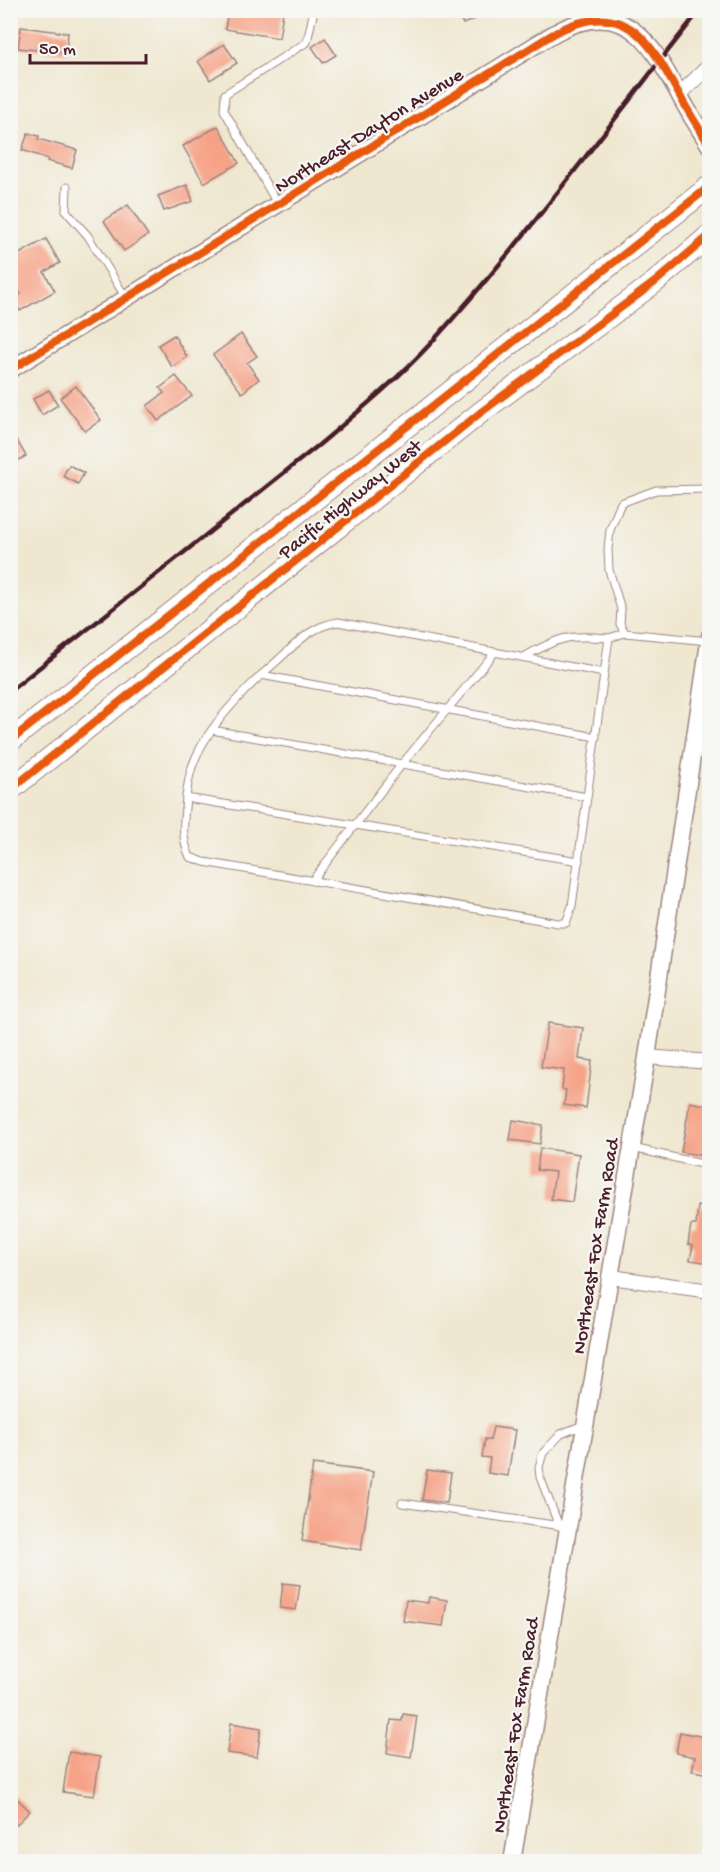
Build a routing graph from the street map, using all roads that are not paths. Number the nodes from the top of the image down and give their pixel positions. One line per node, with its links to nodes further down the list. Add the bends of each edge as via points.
1 (314, 10): 8 (lane, via 307,42 225,94 225,110)
2 (601, 15): 4 (street, Northeast Dayton Avenue, via 629,27 646,41); 8 (street, Northeast Dayton Avenue, via 566,28)
3 (710, 65): 4 (street)
4 (679, 95): 5 (street, Northeast Dayton Avenue)
5 (710, 146)
6 (67, 186): 10 (lane, via 66,211 88,236)
7 (710, 186): 24 (main road, Pacific Highway West)
8 (278, 205): 10 (street, Northeast Dayton Avenue)
9 (710, 235): 26 (main road, Pacific Highway West, via 655,282 480,413)
10 (126, 298): 11 (street, Northeast Dayton Avenue)
11 (10, 370)
12 (710, 489): 13 (lane, via 656,490 621,503 610,530 608,549 609,570)
13 (625, 633): 15 (lane); 16 (lane)
14 (710, 636): 16 (street, Northeast Fox Farm Road)
15 (609, 638): 18 (lane, via 560,639); 19 (lane)
16 (709, 641): 32 (street, Northeast Fox Farm Road)
17 (495, 652): 18 (lane); 20 (lane, via 338,622 312,630); 21 (lane)
18 (524, 657): 19 (lane)
19 (604, 673): 23 (lane)
20 (261, 675): 21 (lane); 22 (lane)
21 (448, 710): 23 (lane); 25 (lane)
22 (212, 730): 25 (lane); 28 (lane, via 192,766)
23 (596, 737): 27 (lane)
24 (10, 741)
25 (402, 764): 27 (lane); 29 (lane)
26 (10, 790)
27 (587, 797): 30 (lane)
28 (186, 798): 29 (lane); 31 (lane, via 183,843 190,857)
29 (355, 825): 30 (lane); 31 (lane)
30 (579, 861): 31 (lane, via 566,923)
31 (312, 881)
32 (647, 1057): 33 (street); 34 (street, Northeast Fox Farm Road)
33 (710, 1062)
34 (632, 1147): 35 (lane); 36 (street, Northeast Fox Farm Road)
35 (710, 1166)
36 (611, 1277): 37 (street); 38 (street, Northeast Fox Farm Road)
37 (710, 1291)
38 (586, 1425): 40 (street, Northeast Fox Farm Road); 40 (lane, via 561,1434 543,1453 539,1467)
39 (402, 1503): 40 (lane)
40 (564, 1527): 41 (street, Northeast Fox Farm Road)
41 (512, 1862)

